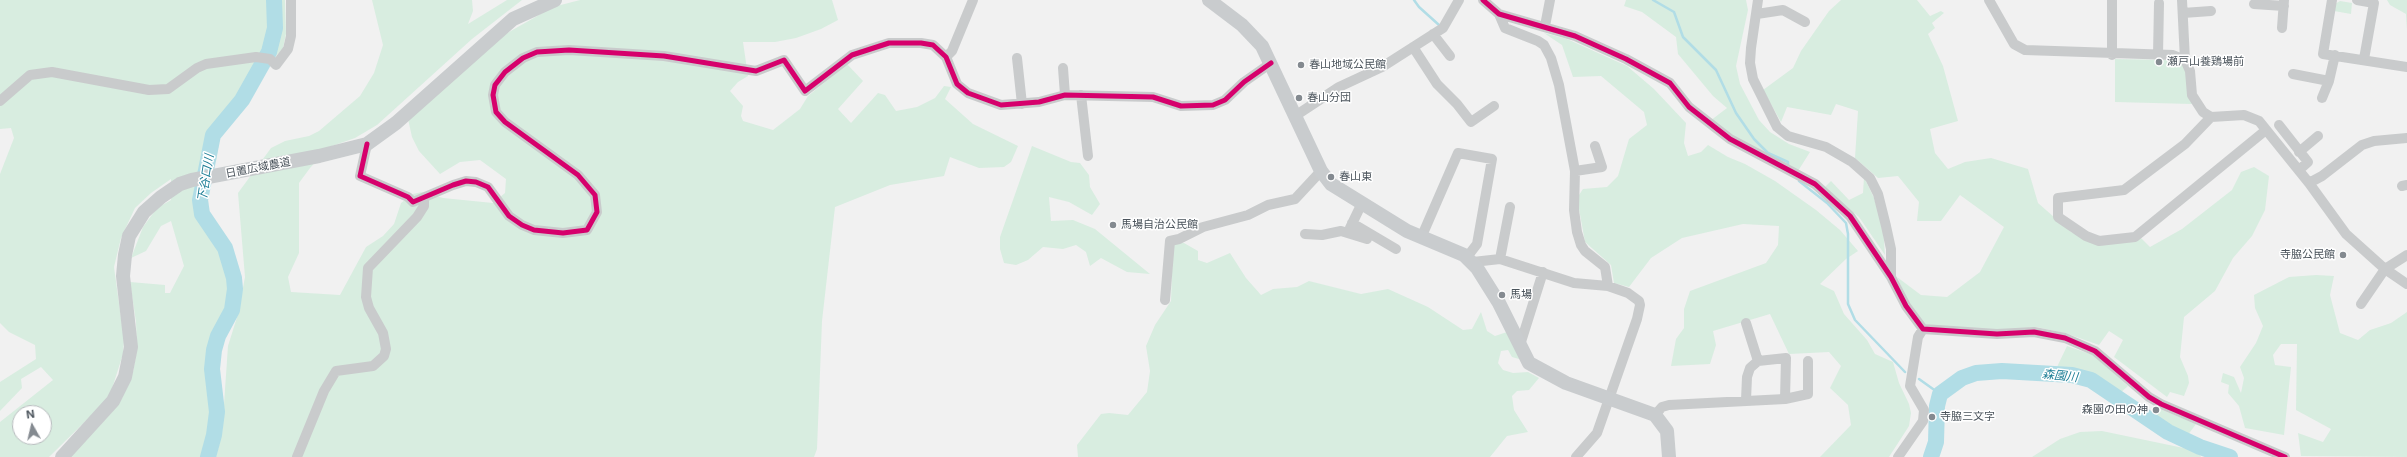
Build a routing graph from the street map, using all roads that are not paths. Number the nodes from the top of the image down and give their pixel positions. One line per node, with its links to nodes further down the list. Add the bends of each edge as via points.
1 (291, 0): 42 (street, via 291,36 288,49 276,65 270,59 256,57 206,64 197,68 176,86 149,90 52,72 30,75)
2 (555, 0): 51 (street, 日置広域農道, via 513,19 396,123)
3 (973, 0): 30 (street, via 952,51)
4 (1208, 0): 34 (street, via 1256,38)
5 (1459, 0): 24 (street, via 1443,28)
6 (1483, 0): 19 (street)
7 (1550, 0): 22 (street)
8 (1758, 0): 20 (street)
9 (1990, 0): 26 (street, via 2014,44 2021,49 2035,52)
10 (2112, 0): 26 (street)
11 (2182, 0): 18 (street)
12 (2332, 0): 28 (street, via 2323,54)
13 (2358, 0): 32 (street, via 2374,3)
14 (2159, 3): 27 (street)
15 (2284, 3): 16 (street); 23 (street)
16 (2254, 4)
17 (2212, 11): 18 (street)
18 (2183, 13): 33 (street)
19 (1499, 14): 22 (street, via 1512,20); 57 (street, via 1505,28 1538,41 1544,45 1551,58 1559,85)
20 (1757, 14): 21 (street, via 1783,10); 73 (street, via 1750,63 1753,79 1776,127 1788,136 1826,147 1852,162 1870,178 1878,194 1891,249)
21 (1805, 22)
22 (1545, 26): 73 (street, via 1575,36 1670,83 1689,107 1730,139 1815,184 1850,216)
23 (2282, 28)
24 (1433, 34): 25 (street); 29 (street)
25 (1413, 47): 44 (street, via 1437,84 1471,122); 45 (street, via 1382,67 1339,87)
26 (2112, 55): 27 (street)
27 (2158, 55): 33 (street, via 2172,55)
28 (2335, 55): 32 (street); 38 (street)
29 (1450, 56)
30 (946, 57): 43 (street, via 957,84 968,93 1001,105); 59 (street, via 933,45 921,42 889,43 852,55 805,91 784,60 756,71 664,56 569,50 536,52 523,58 505,72 495,85 493,95 496,112 505,122 578,176 595,195 597,212 587,230 563,233 534,230 509,216 488,188 476,182 466,181 453,185)
31 (1017, 58): 43 (street)
32 (2364, 59): 36 (street)
33 (2185, 60): 46 (street, via 2190,71 2194,101 2202,112)
34 (1271, 63): 40 (street, via 1244,82 1225,100 1213,105 1181,106 1152,97); 45 (street)
35 (1063, 68): 39 (street)
36 (2407, 68)
37 (2294, 74): 38 (street)
38 (2329, 81): 41 (street)
39 (1065, 95): 40 (street); 43 (street)
40 (1081, 95): 54 (street)
41 (2322, 98)
42 (0, 101)
43 (1022, 104)
44 (1494, 106)
45 (1295, 116): 56 (street)
46 (2211, 116): 48 (street, via 2244,115 2259,121); 48 (street, via 2184,144 2124,190 2058,198 2058,217 2086,236 2099,241 2135,237)
47 (2279, 125): 53 (street)
48 (2266, 130): 55 (street)
49 (2318, 136): 53 (street)
50 (2407, 138): 58 (street, via 2374,141 2362,145)
51 (367, 144): 59 (street, via 360,176 408,196 413,202); 87 (street, 日置広域農道, via 192,180 161,196 144,212 135,224 125,255 123,276 131,348 125,377 113,401)
52 (1595, 146): 57 (street, via 1602,167)
53 (2300, 152): 55 (street, via 2308,162)
54 (1088, 156)
55 (2299, 170): 58 (street)
56 (1321, 171): 60 (street, via 1338,189); 76 (street, via 1295,200 1268,205 1248,215 1203,227 1170,241)
57 (1575, 171): 75 (street, via 1574,210 1579,238 1585,251 1605,267)
58 (2310, 183): 71 (street, via 2346,234)
59 (424, 199): 88 (street, via 424,206 417,217 368,268 366,297 383,333 386,349 384,356 373,366 336,372 324,391)
60 (1362, 203): 62 (street); 65 (street)
61 (1510, 207): 70 (street)
62 (1352, 222): 63 (street); 67 (street)
63 (1347, 233): 64 (street, via 1341,231 1322,235); 66 (street)
64 (1305, 234)
65 (1421, 238): 69 (street, via 1456,250); 69 (street, via 1458,153 1492,159 1478,244)
66 (1367, 239)
67 (1396, 249)
68 (2407, 255): 71 (street)
69 (1470, 260): 70 (street); 80 (street, via 1499,303)
70 (1500, 260): 72 (street)
71 (2385, 268): 74 (street); 77 (street)
72 (1543, 272): 75 (street, via 1574,283); 80 (street)
73 (1891, 277): 79 (street, via 1906,306)
74 (2407, 284)
75 (1608, 286): 83 (street, via 1636,297 1640,305)
76 (1165, 300)
77 (2361, 304)
78 (1746, 323): 81 (street)
79 (1923, 329): 91 (street, via 1918,337 1910,386 1924,410 1923,421); 92 (street, via 1998,334 2034,332 2065,338 2095,351 2149,397)
80 (1520, 345): 83 (street, via 1534,367 1566,383)
81 (1758, 361): 84 (street, via 1786,358); 85 (street, via 1750,368 1747,377)
82 (1808, 361): 84 (street, via 1808,394)
83 (1611, 398): 86 (street); 89 (street, via 1597,433)
84 (1785, 398): 85 (street)
85 (1746, 400): 86 (street, via 1668,405 1662,407)
86 (1655, 415): 90 (street, via 1667,432)
87 (62, 457)
88 (297, 457)
89 (1576, 457)
90 (1669, 457)
91 (1898, 457)
92 (2285, 457)

